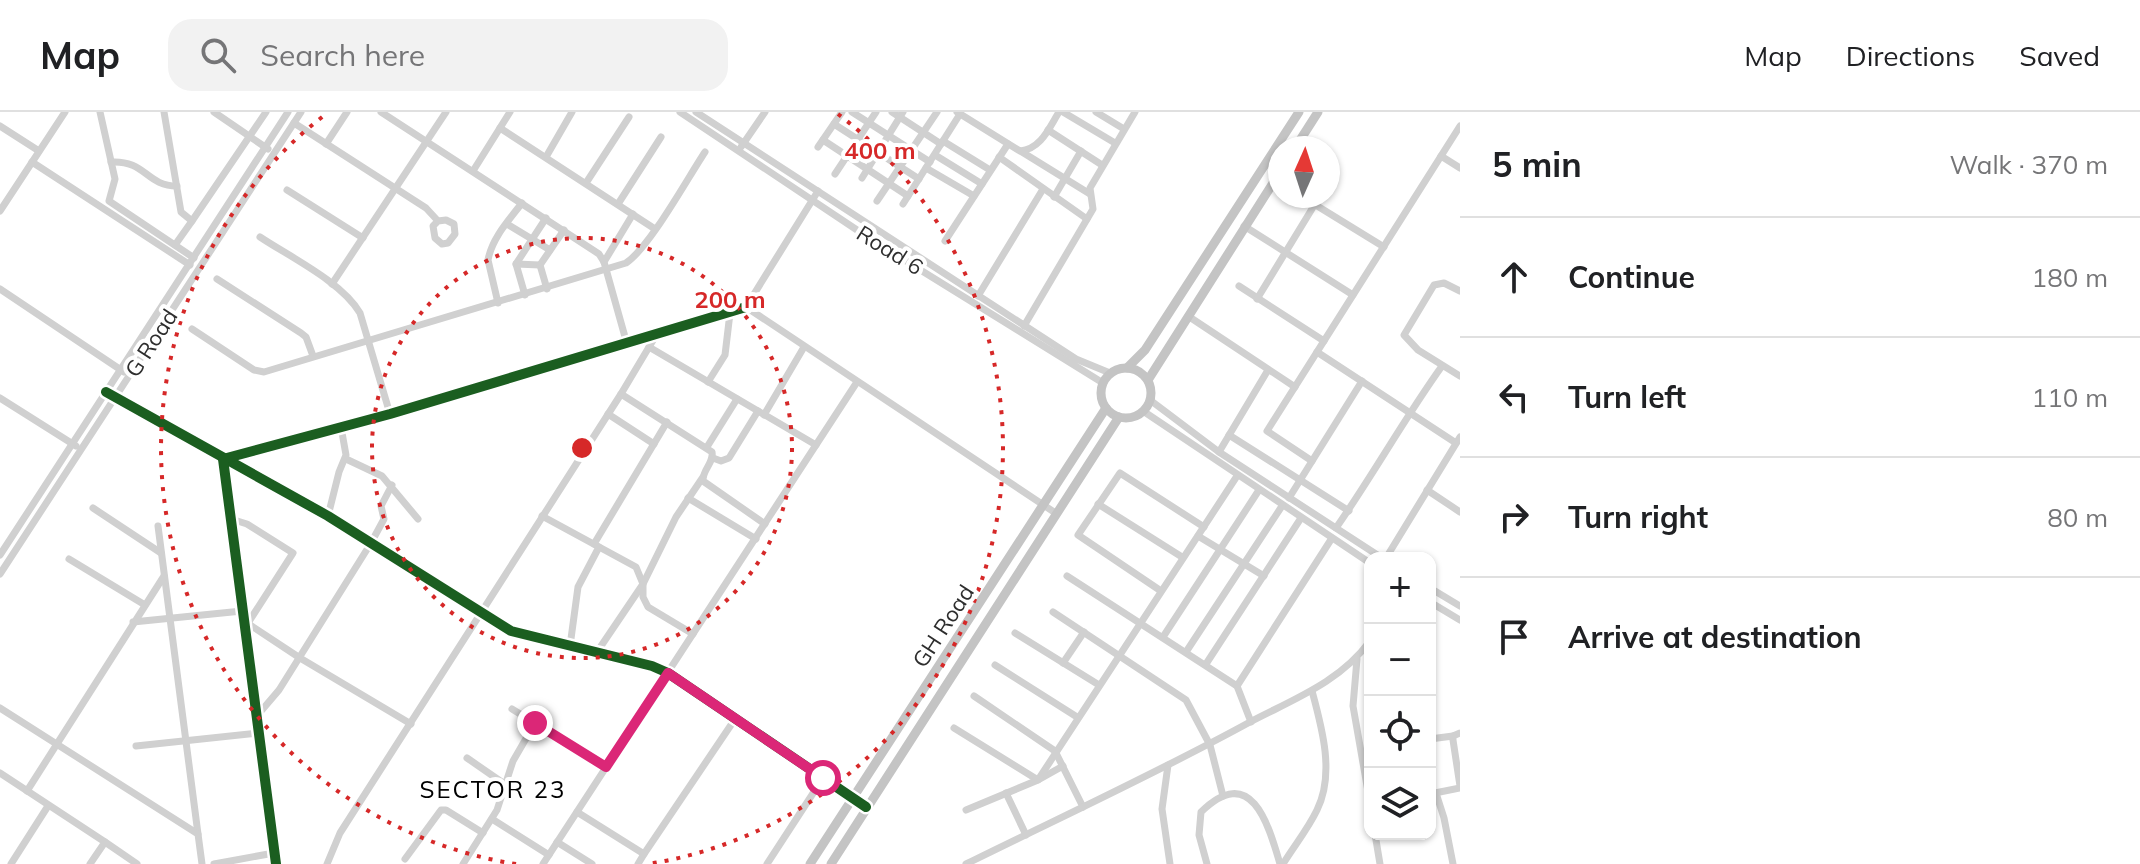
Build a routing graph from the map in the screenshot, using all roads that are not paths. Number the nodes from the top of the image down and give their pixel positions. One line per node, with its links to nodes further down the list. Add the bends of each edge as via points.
1 (65, 112): 51 (street)
2 (100, 112): 64 (street)
3 (164, 112): 80 (street)
4 (214, 112): 37 (street)
5 (266, 112): 37 (street)
6 (288, 112): 49 (street, G Road)
7 (301, 112): 28 (street, G Road)
8 (347, 112): 46 (street)
9 (381, 112): 43 (street)
10 (446, 112): 43 (street)
11 (510, 112): 33 (street)
12 (572, 112): 59 (street)
13 (680, 112): 48 (street, Road 6)
14 (696, 112): 48 (street, Road 6)
15 (765, 112): 48 (street)
16 (842, 112): 30 (street)
17 (852, 112): 29 (street)
18 (876, 112): 29 (street)
19 (937, 112): 36 (street)
20 (1061, 112): 35 (street); 45 (street)
21 (1096, 112): 34 (street)
22 (1135, 112): 34 (street)
23 (1299, 112): 144 (main road, via 1145,350)
24 (1318, 112): 39 (main road)
25 (958, 113): 44 (street); 47 (street)
26 (898, 114): 36 (street); 38 (street)
27 (629, 117): 76 (street)
28 (294, 123): 46 (street); 55 (street, G Road)
29 (869, 123): 38 (street); 42 (street)
30 (834, 124): 42 (street); 57 (street, via 821,144)
31 (0, 126): 51 (street)
32 (1460, 126): 41 (street)
33 (500, 128): 59 (street); 70 (street)
34 (1124, 129): 45 (street)
35 (1048, 130): 52 (street, via 1034,147); 53 (street)
36 (922, 132): 44 (street); 50 (street)
37 (249, 136): 49 (street); 101 (street)
38 (888, 136): 50 (street); 56 (street)
39 (1303, 136)
40 (661, 137): 93 (street)
41 (1457, 137): 58 (street)
42 (858, 140): 56 (street); 57 (street)
43 (427, 141): 70 (street); 83 (street)
44 (942, 143): 60 (street); 62 (street)
45 (1115, 143): 65 (street)
46 (326, 144): 83 (street)
47 (1008, 144): 52 (street); 61 (street)
48 (741, 146): 84 (street, Road 6); 90 (street, Road 6)
49 (265, 147): 55 (street); 115 (street, G Road)
50 (910, 149): 62 (street); 66 (street)
51 (39, 151): 63 (street)
52 (1020, 151): 75 (street)
53 (1081, 151): 65 (street); 75 (street)
54 (705, 152): 105 (street)
55 (274, 153): 148 (street, G Road)
56 (877, 154): 66 (street); 68 (street)
57 (847, 156): 68 (street); 72 (street)
58 (1441, 156): 67 (street); 112 (street)
59 (546, 157): 76 (street)
60 (969, 157): 69 (street); 71 (street)
61 (999, 157): 69 (street); 81 (street)
62 (930, 161): 71 (street); 74 (street); 78 (street)
63 (32, 162): 97 (street); 115 (street)
64 (111, 162): 80 (street, via 132,163 159,183); 111 (street, via 111,203)
65 (1102, 165): 86 (street)
66 (899, 168): 74 (street); 77 (street)
67 (1460, 168)
68 (867, 169): 73 (street); 77 (street)
69 (990, 170): 79 (street)
70 (473, 171): 92 (street)
71 (960, 171): 78 (street); 79 (street)
72 (835, 174)
73 (862, 178)
74 (919, 179): 87 (street)
75 (1066, 179): 86 (street); 89 (street)
76 (586, 183): 93 (street)
77 (889, 183): 87 (street); 91 (street)
78 (953, 183): 88 (street)
79 (982, 184): 88 (street)
80 (177, 186): 101 (street, via 183,215)
81 (1043, 189): 89 (street); 127 (street)
82 (287, 190): 108 (street)
83 (395, 190): 102 (street); 108 (street)
84 (818, 191): 90 (street); 127 (street, Road 6)
85 (1268, 193): 104 (main road)
86 (1090, 194): 100 (street, via 1093,209)
87 (908, 196): 94 (street)
88 (974, 196): 110 (street)
89 (1054, 197): 100 (street)
90 (812, 200): 130 (street); 154 (street, Road 6)
91 (877, 201)
92 (522, 203): 99 (street); 103 (street)
93 (618, 204): 98 (street)
94 (903, 204)
95 (1313, 208): 114 (street)
96 (1321, 208): 112 (street)
97 (0, 211)
98 (633, 214): 105 (street); 118 (street)
99 (546, 218): 106 (street); 109 (street)
100 (1087, 219): 133 (street)
101 (192, 221): 111 (street)
102 (438, 221)
103 (507, 224): 109 (street); 129 (street, via 488,260)
104 (1244, 226): 114 (street); 132 (main road)
105 (655, 229): 118 (street, via 633,258)
106 (564, 230): 113 (street); 118 (street, via 590,246)
107 (260, 237): 120 (street)
108 (363, 238): 120 (street)
109 (531, 239): 113 (street); 116 (street)
110 (945, 241)
111 (175, 245): 115 (street)
112 (1384, 247): 126 (street)
113 (550, 250): 117 (street)
114 (1287, 252): 126 (street); 128 (street)
115 (192, 262): 145 (street, G Road)
116 (516, 264): 117 (street); 125 (street)
117 (540, 265): 123 (street)
118 (605, 266): 123 (street); 138 (street)
119 (217, 279): 142 (street, via 306,337)
120 (332, 284): 136 (street, via 353,301)
121 (1239, 286): 128 (street)
122 (0, 289): 145 (street)
123 (547, 289): 125 (street)
124 (1460, 291): 143 (street, via 1444,283 1434,285 1405,329 1406,340)
125 (525, 295): 129 (street)
126 (1353, 295): 137 (street)
127 (978, 296): 133 (street, Road 6)
128 (1257, 299): 137 (street)
129 (498, 303): 136 (street)
130 (746, 307): 131 (street); 140 (street)
131 (730, 313): 135 (street); 152 (street, via 725,355)
132 (1188, 316): 146 (street); 150 (main road)
133 (1024, 326): 147 (street, Road 6, via 1076,359)
134 (192, 329): 142 (street, via 258,372)
135 (656, 336): 138 (street); 139 (street)
136 (368, 339): 142 (street); 166 (street)
137 (1324, 341): 141 (street)
138 (627, 344): 166 (street)
139 (649, 347): 152 (street); 157 (street)
140 (804, 347): 153 (street); 165 (street)
141 (1317, 352): 151 (street); 155 (street)
142 (313, 356)
143 (1442, 366): 149 (street); 164 (street)
144 (1127, 368): 147 (main road); 150 (main road)
145 (121, 370): 148 (street); 156 (street, G Road)
146 (1268, 370): 155 (street); 171 (street)
147 (1110, 373): 154 (main road)
148 (129, 375): 159 (street, G Road)
149 (1460, 376)
150 (1148, 380): 161 (main road)
151 (1362, 381): 164 (street); 182 (street)
152 (708, 382): 160 (street)
153 (857, 382): 175 (street); 191 (street)
154 (1103, 383): 162 (main road)
155 (1295, 387): 182 (street, via 1267,431)
156 (106, 392): 159 (street); 173 (street, G Road)
157 (621, 394): 167 (street); 169 (street)
158 (0, 398): 173 (street)
159 (115, 398): 177 (street, G Road); 180 (street)
160 (737, 399): 165 (street); 176 (street)
161 (1150, 400): 163 (main road); 178 (street)
162 (1106, 408): 168 (main road); 191 (main road, GH Road)
163 (1143, 411): 168 (main road); 183 (street)
164 (1409, 412): 172 (street); 196 (street)
165 (761, 413): 175 (street); 179 (street, via 729,458)
166 (390, 414): 170 (street)
167 (608, 414): 174 (street); 199 (street)
168 (1119, 417): 197 (main road, GH Road)
169 (667, 422): 174 (street); 176 (street)
170 (341, 427): 180 (street); 181 (street)
171 (1229, 435): 178 (street); 185 (street)
172 (1458, 440): 188 (street)
173 (72, 443): 177 (street); 216 (street, G Road)
174 (654, 444): 211 (street)
175 (816, 445): 203 (street)
176 (707, 447): 179 (street)
177 (81, 449): 221 (street, G Road)
178 (1219, 452): 190 (street)
179 (713, 458): 184 (street)
180 (223, 459): 198 (street); 201 (street)
181 (346, 459): 186 (street); 198 (street)
182 (1312, 461): 185 (street)
183 (1237, 476): 187 (street); 205 (street)
184 (703, 477): 189 (street); 203 (street)
185 (1301, 479): 190 (street); 196 (street)
186 (392, 485): 202 (street); 210 (street, via 381,506 384,519)
187 (1259, 490): 193 (street); 212 (street)
188 (1427, 490): 195 (street); 214 (street)
189 (688, 498): 209 (street); 225 (street)
190 (1289, 498): 206 (street)
191 (1043, 504): 197 (street); 291 (main road, GH Road)
192 (1098, 504): 205 (street, via 1120,473); 217 (street); 226 (street, via 1078,535)
193 (1282, 506): 200 (street); 220 (street)
194 (93, 508): 215 (street)
195 (1458, 508)
196 (1349, 511): 206 (street)
197 (1057, 514): 294 (main road, GH Road)
198 (328, 516): 210 (street)
199 (542, 516): 211 (street); 233 (street)
200 (1301, 518): 208 (street); 224 (street)
201 (231, 519): 231 (street); 237 (street, via 293,553)
202 (418, 519)
203 (765, 524): 209 (street)
204 (158, 526): 215 (street)
205 (1204, 527): 207 (street)
206 (1336, 528): 213 (street)
207 (1198, 536): 212 (street); 217 (street)
208 (1332, 538): 219 (street); 255 (street)
209 (756, 539): 241 (street)
210 (371, 543): 233 (street); 248 (street)
211 (596, 545): 225 (street, via 636,567); 243 (street, via 578,587)
212 (1220, 550): 220 (street); 242 (street)
213 (1374, 552)
214 (1388, 552)
215 (161, 553): 222 (street)
216 (0, 555)
217 (1182, 557): 226 (street)
218 (69, 559): 228 (street)
219 (1364, 559)
220 (1243, 563): 224 (street); 246 (street)
221 (0, 574)
222 (164, 576): 228 (street); 234 (street)
223 (1067, 576): 238 (street)
224 (1264, 576): 251 (street)
225 (643, 584): 241 (street, via 648,607); 245 (street)
226 (1161, 591): 238 (street)
227 (1436, 592): 230 (street)
228 (145, 605): 236 (street)
229 (1436, 606): 235 (street)
230 (1460, 606)
231 (242, 611): 234 (street); 237 (street)
232 (1053, 612): 239 (street)
233 (481, 613): 243 (street, via 511,631); 265 (street)
234 (169, 620): 236 (street); 270 (street)
235 (1460, 620)
236 (133, 622): 271 (street)
237 (246, 622): 248 (street); 260 (street)
238 (1139, 623): 242 (street); 247 (street)
239 (1084, 632): 247 (street); 250 (street)
240 (1015, 633): 250 (street)
241 (693, 634): 253 (street)
242 (1163, 637): 246 (street)
243 (570, 646): 245 (street)
244 (1364, 649): 249 (street)
245 (597, 652): 253 (street)
246 (1186, 652): 251 (street)
247 (1119, 654): 254 (street); 272 (street, via 1186,700)
248 (300, 658): 260 (street); 265 (street)
249 (1357, 659): 256 (street); 274 (street, via 1353,706)
250 (1063, 663): 254 (street)
251 (1206, 664): 255 (street)
252 (995, 665): 261 (street)
253 (668, 673): 262 (street); 280 (street)
254 (1099, 685): 261 (street)
255 (1237, 686): 263 (street)
256 (1312, 691): 263 (street); 327 (street, via 1325,742 1324,786 1317,810)
257 (974, 696): 276 (street)
258 (0, 708): 271 (street)
259 (512, 709): 264 (street)
260 (256, 717): 267 (street)
261 (1077, 717): 276 (street)
262 (735, 719): 283 (street); 307 (street)
263 (1251, 722): 272 (street)
264 (535, 723): 280 (street); 285 (street)
265 (411, 724): 316 (street, via 340,833)
266 (954, 728): 284 (street)
267 (259, 733): 270 (street); 306 (street)
268 (1457, 734): 269 (street); 286 (street)
269 (1436, 738)
270 (185, 741): 273 (street); 300 (street)
271 (56, 744): 287 (street); 300 (street)
272 (1210, 745): 278 (street); 290 (street)
273 (136, 746)
274 (1360, 749): 275 (street); 281 (street)
275 (1364, 749)
276 (1055, 751): 279 (street); 284 (street)
277 (467, 758): 285 (street)
278 (1168, 765): 295 (street); 325 (street, via 1162,809)
279 (1063, 766): 284 (street); 295 (street)
280 (606, 767): 297 (street)
281 (1364, 771)
282 (0, 773): 287 (street)
283 (823, 778): 291 (street); 321 (street)
284 (1038, 780): 289 (street)
285 (506, 785): 298 (street)
286 (1460, 787): 288 (street)
287 (27, 791): 293 (street)
288 (1436, 792)
289 (1006, 793): 296 (street); 301 (street)
290 (1223, 796): 326 (street, via 1201,812 1198,822); 327 (street, via 1240,794 1258,805)
291 (853, 799): 294 (street); 305 (main road, GH Road)
292 (1436, 800): 329 (street)
293 (48, 806): 303 (street); 310 (street)
294 (866, 807): 323 (main road, GH Road)
295 (1083, 807): 301 (street)
296 (966, 810)
297 (577, 812): 304 (street); 307 (street)
298 (492, 819): 299 (street); 308 (street)
299 (483, 833): 309 (street, via 441,810); 317 (street)
300 (198, 834): 313 (street)
301 (1026, 835): 324 (street)
302 (1376, 840): 328 (street)
303 (105, 842): 311 (street); 312 (street)
304 (557, 842): 308 (street); 319 (street)
305 (818, 851): 322 (main road, GH Road); 323 (street)
306 (274, 853): 314 (street); 315 (street)
307 (644, 854): 320 (street)
308 (549, 855): 318 (street)
309 (405, 859)
310 (11, 864)
311 (90, 864)
312 (137, 864)
313 (202, 864)
314 (214, 864)
315 (276, 864)
316 (327, 864)
317 (463, 864)
318 (543, 864)
319 (592, 864)
320 (638, 864)
321 (767, 864)
322 (810, 864)
323 (832, 864)
324 (966, 864)
325 (1170, 864)
326 (1207, 864)
327 (1281, 864)
328 (1380, 864)
329 (1453, 864)

